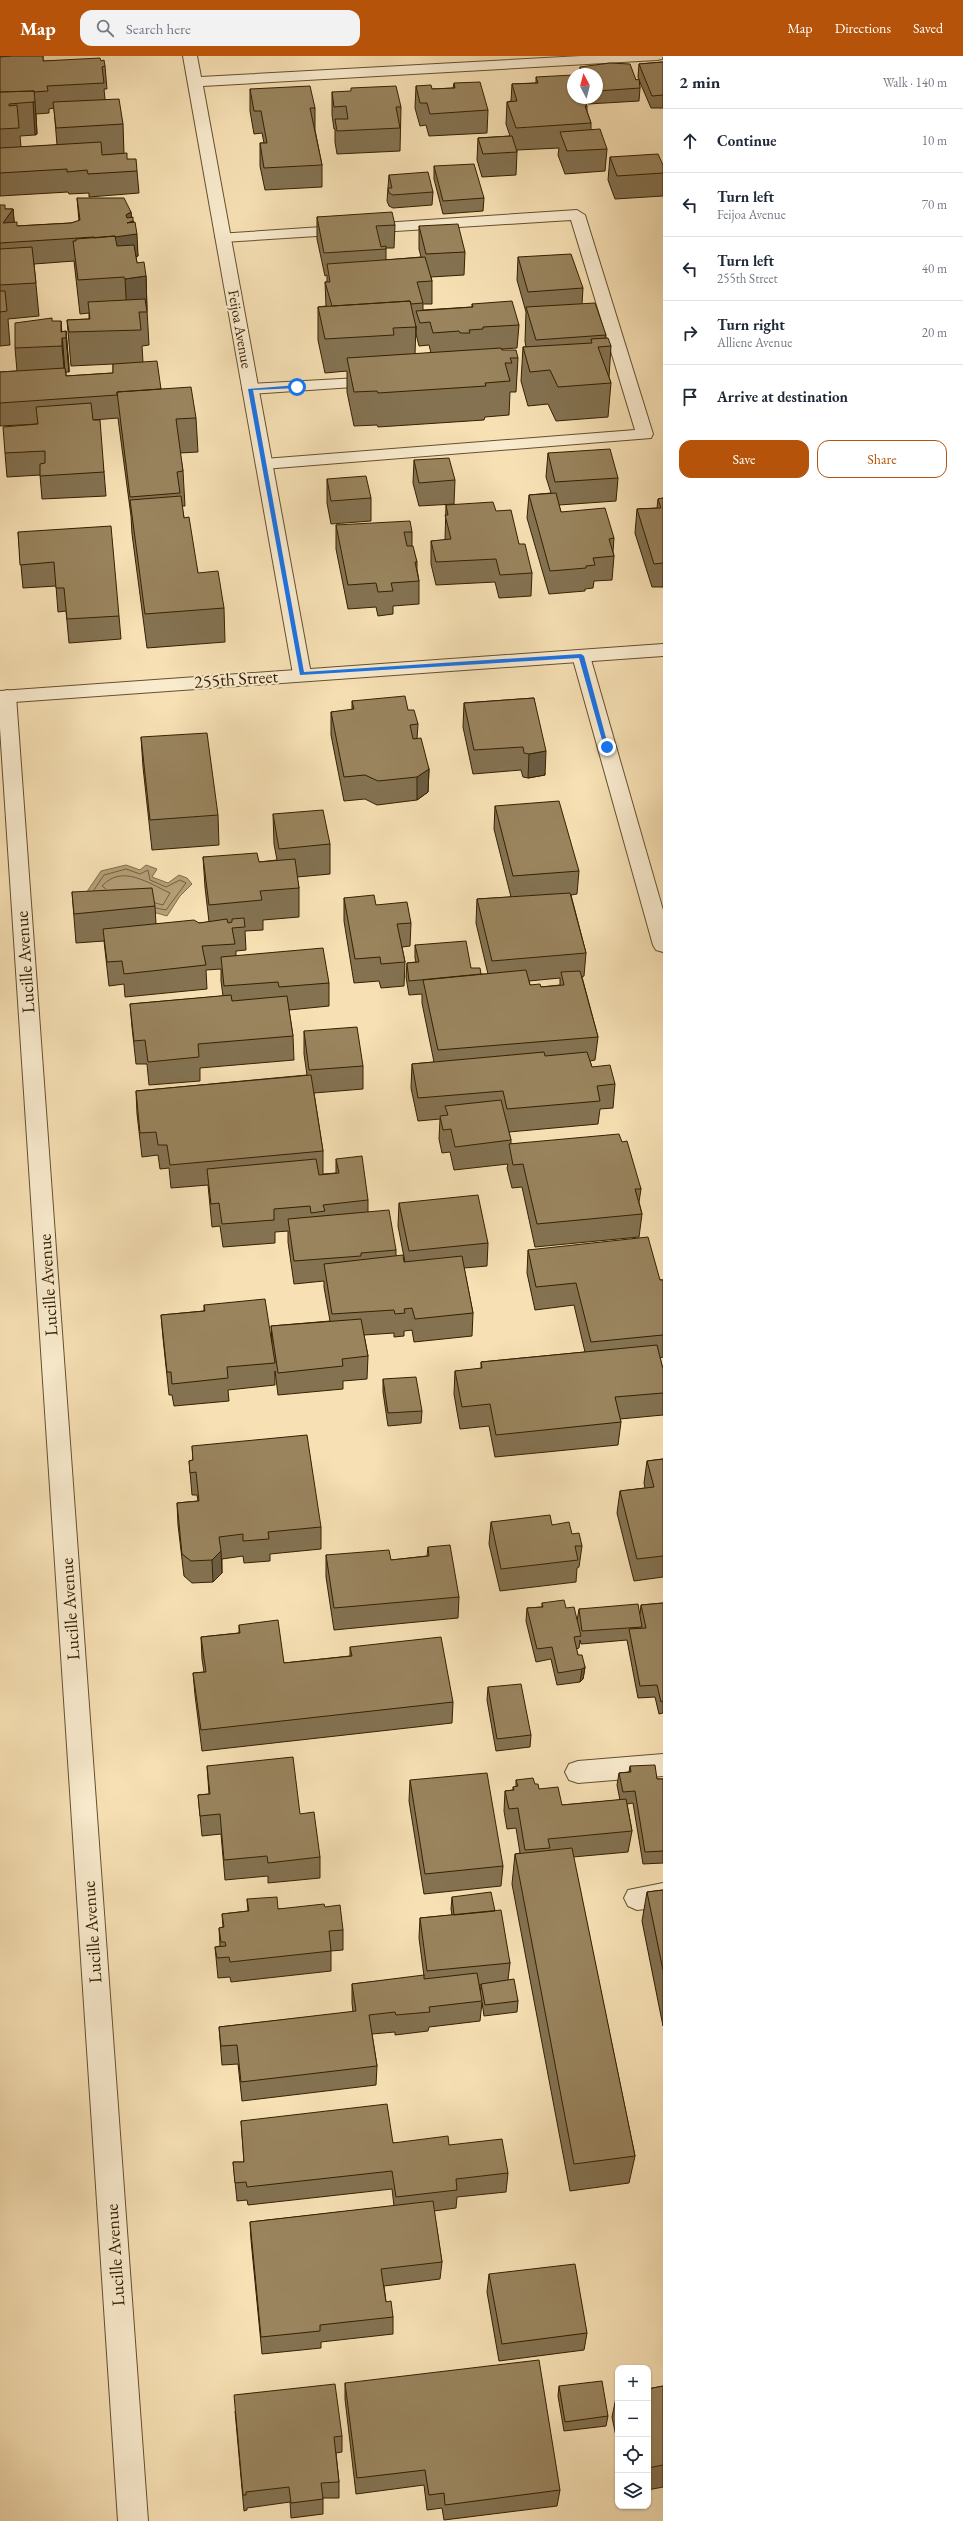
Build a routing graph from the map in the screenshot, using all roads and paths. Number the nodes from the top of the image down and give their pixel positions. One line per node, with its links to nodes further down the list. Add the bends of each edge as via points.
1 (190, 56): 4 (street, Feijoa Avenue)
2 (657, 56): 3 (street)
3 (584, 58): 4 (street)
4 (195, 82): 5 (street, Feijoa Avenue)
5 (223, 237): 7 (street, Feijoa Avenue); 8 (street, via 577,215 645,434)
6 (396, 381): 7 (street)
7 (250, 389): 8 (street, Feijoa Avenue)
8 (264, 464): 11 (street, Feijoa Avenue)
9 (663, 650): 10 (street, 255th Street)
10 (581, 656): 11 (street, 255th Street); 13 (street)
11 (302, 674): 12 (street, 255th Street)
12 (3, 697): 18 (street, Lucille Avenue)
13 (663, 945)
14 (663, 1764): 15 (street)
15 (578, 1772)
16 (663, 1896): 17 (street)
17 (637, 1898)
18 (133, 2521)

